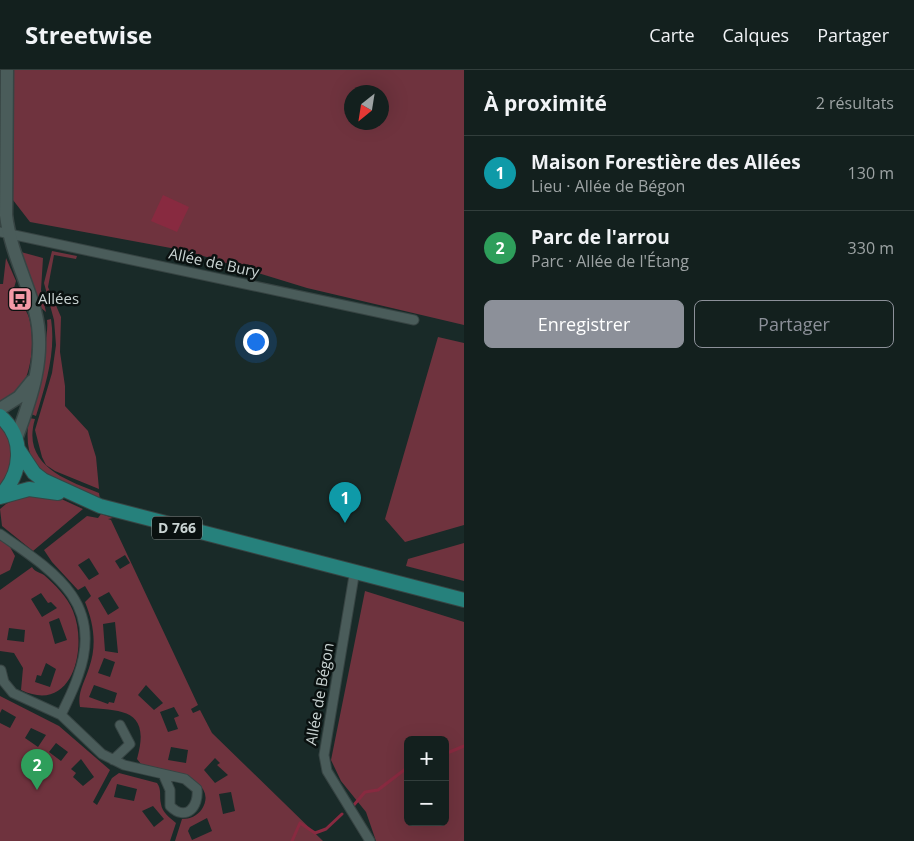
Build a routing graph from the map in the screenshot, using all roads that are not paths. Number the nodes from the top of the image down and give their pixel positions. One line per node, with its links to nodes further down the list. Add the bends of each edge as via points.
1 (7, 70): 2 (street)
2 (4, 232): 3 (street, Allée de Bury); 4 (street, via 39,325)
3 (414, 320)
4 (37, 367): 5 (street, via 26,391); 7 (street, via 34,390)
5 (0, 409)
6 (0, 416): 7 (main road, D 766, via 11,429)
7 (17, 444): 8 (main road, via 15,476); 9 (main road, D 766, via 38,476)
8 (0, 497): 9 (main road, D 766, via 29,489)
9 (79, 498): 13 (main road, D 766, via 133,516)
10 (0, 528): 12 (street)
11 (0, 534): 12 (street)
12 (15, 544): 16 (street, via 63,583 79,604 84,619 84,656)
13 (355, 570): 14 (main road, D 766); 20 (street, Allée de Bégon, via 324,755 327,771)
14 (464, 600)
15 (1, 670): 16 (street, via 4,682 13,693)
16 (61, 715): 18 (street, via 102,754)
17 (120, 725): 18 (street, via 130,744)
18 (113, 760): 19 (street)
19 (163, 774): 19 (street, via 185,779 197,789 198,800 193,809 175,811 170,806 170,790)
20 (370, 841)

